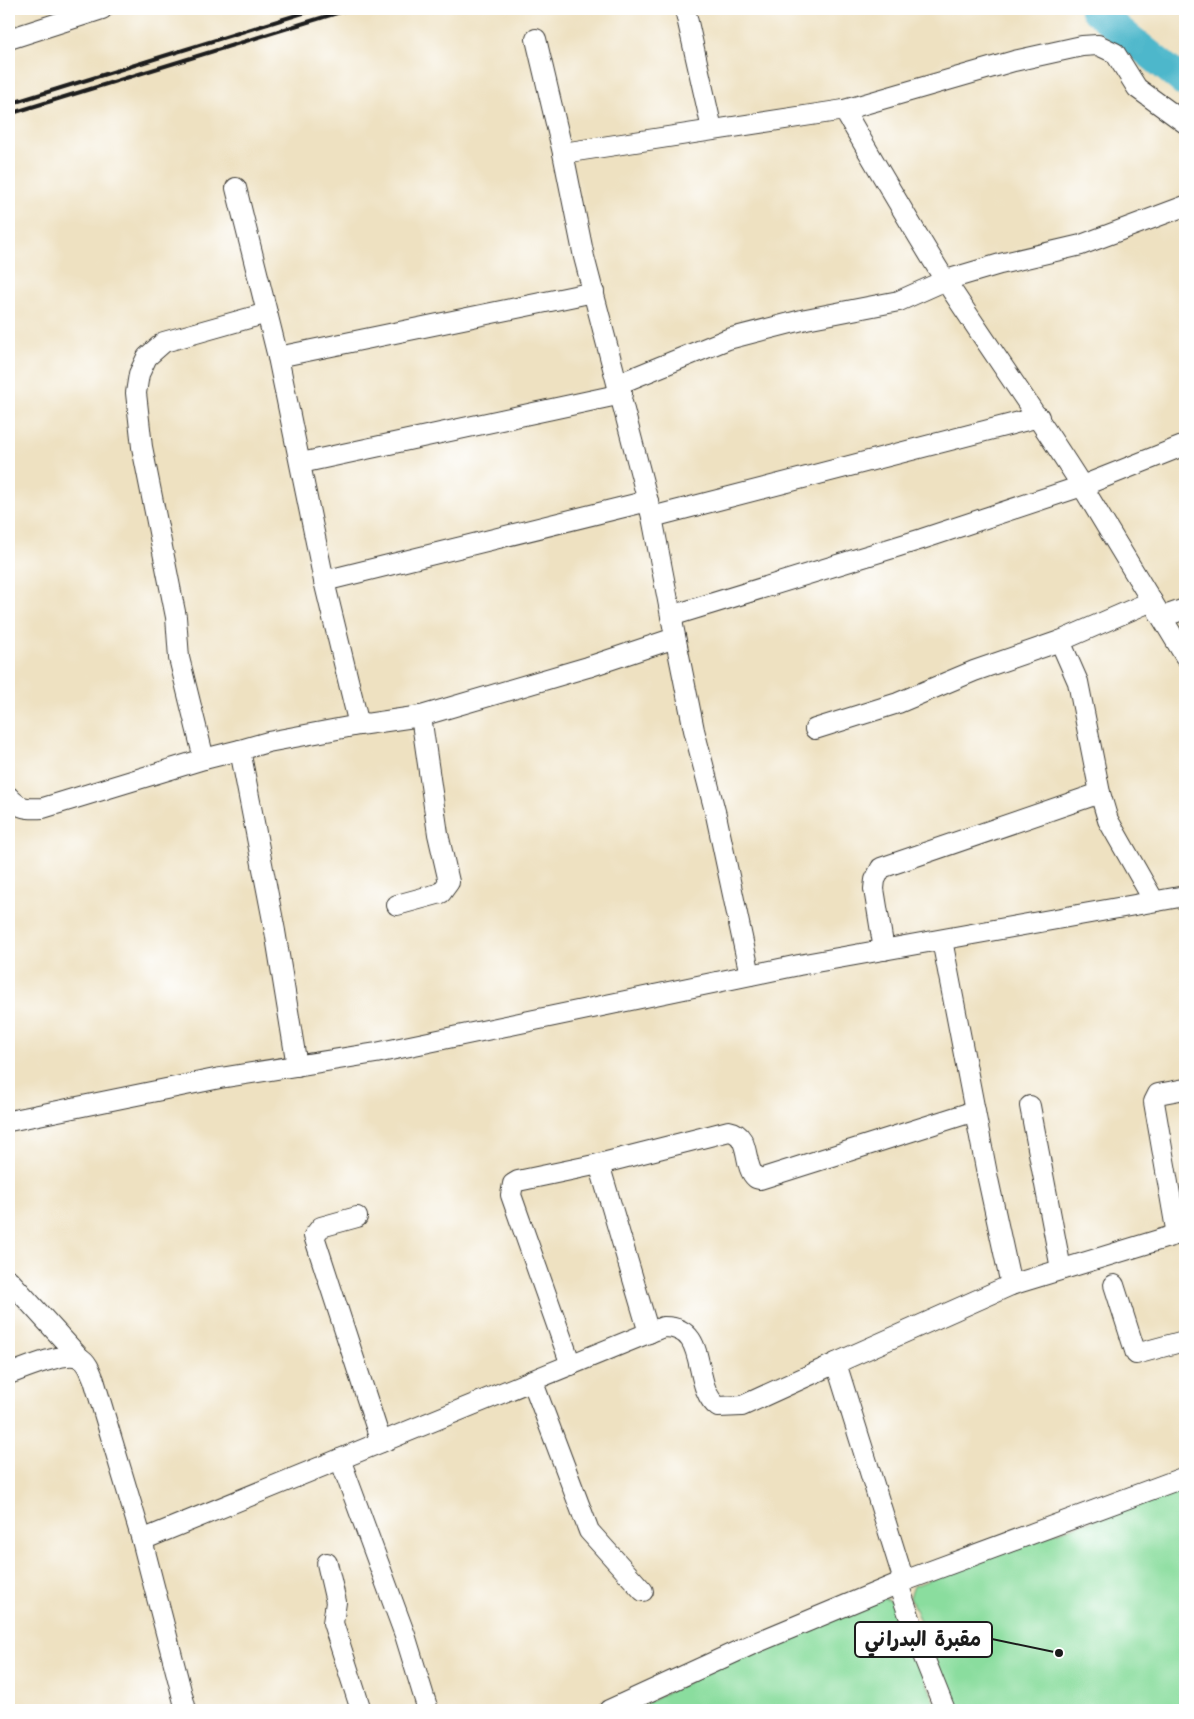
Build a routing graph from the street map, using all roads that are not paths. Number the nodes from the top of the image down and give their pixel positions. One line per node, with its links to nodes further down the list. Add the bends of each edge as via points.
1 (102, 9): 3 (street)
2 (685, 9): 7 (street)
3 (9, 39)
4 (536, 40): 8 (street)
5 (844, 110): 6 (street, via 1014,61 1098,45 1115,53 1138,88); 7 (street); 11 (street)
6 (1185, 123)
7 (712, 129): 8 (street)
8 (563, 153): 12 (street)
9 (236, 188): 13 (street)
10 (1185, 206): 11 (street, via 1081,245)
11 (946, 280): 15 (street, via 899,301 806,319 728,339); 16 (street)
12 (594, 292): 14 (street); 15 (street)
13 (267, 313): 14 (street); 32 (street, via 164,342 147,357 136,393 142,447 176,617 179,658)
14 (278, 358): 18 (street)
15 (620, 389): 18 (street); 20 (street)
16 (1039, 417): 19 (street); 20 (street)
17 (1185, 445): 19 (street)
18 (301, 463): 21 (street)
19 (1082, 486): 22 (street); 24 (street)
20 (650, 509): 21 (street); 24 (street)
21 (324, 581): 29 (street)
22 (1157, 609): 23 (street); 26 (street); 27 (street)
23 (1185, 609)
24 (671, 616): 25 (street)
25 (674, 638): 28 (street); 40 (street)
26 (1060, 641): 30 (street, via 974,671 898,704); 33 (street, via 1078,682)
27 (1185, 656)
28 (421, 716): 29 (street); 37 (street, via 448,882 441,893)
29 (359, 725): 31 (street)
30 (815, 729)
31 (240, 750): 32 (street); 41 (street)
32 (204, 759): 34 (street, via 43,808 24,808 15,805)
33 (1100, 793): 36 (street, via 1108,820); 39 (street, via 881,868 874,889)
34 (9, 797)
35 (1185, 896): 36 (street)
36 (1154, 901): 38 (street)
37 (397, 905)
38 (942, 940): 39 (street); 44 (street)
39 (884, 950): 40 (street)
40 (750, 975): 41 (street, via 376,1053)
41 (297, 1066): 45 (street, via 202,1081)
42 (1185, 1089): 48 (street, via 1158,1094 1154,1102)
43 (1030, 1106): 49 (street)
44 (975, 1111): 46 (street, via 760,1178 752,1173 741,1137 729,1131); 51 (street)
45 (9, 1121)
46 (599, 1164): 53 (street); 57 (street, via 518,1181 511,1190)
47 (357, 1217): 60 (street, via 321,1227 314,1236)
48 (1181, 1234): 49 (street)
49 (1061, 1269): 51 (street)
50 (9, 1280): 55 (street)
51 (1011, 1285): 56 (street)
52 (1114, 1285): 54 (street, via 1136,1354)
53 (649, 1333): 56 (street, via 669,1327 685,1332 693,1343 708,1397 718,1407 724,1408 742,1406); 57 (street)
54 (1185, 1343)
55 (80, 1358): 58 (street, via 62,1357); 63 (street, via 94,1380)
56 (836, 1363): 65 (street)
57 (571, 1365): 59 (street)
58 (9, 1374)
59 (532, 1380): 60 (street); 66 (street, via 589,1531)
60 (381, 1442): 61 (street)
61 (340, 1459): 63 (street); 69 (street, via 405,1635)
62 (1185, 1477): 65 (street)
63 (142, 1540): 67 (street)
64 (326, 1564): 68 (street, via 336,1602 333,1623)
65 (901, 1583): 70 (street, via 753,1644); 71 (street, via 921,1650)
66 (644, 1591)
67 (186, 1710)
68 (361, 1710)
69 (428, 1710)
70 (609, 1710)
71 (945, 1710)

